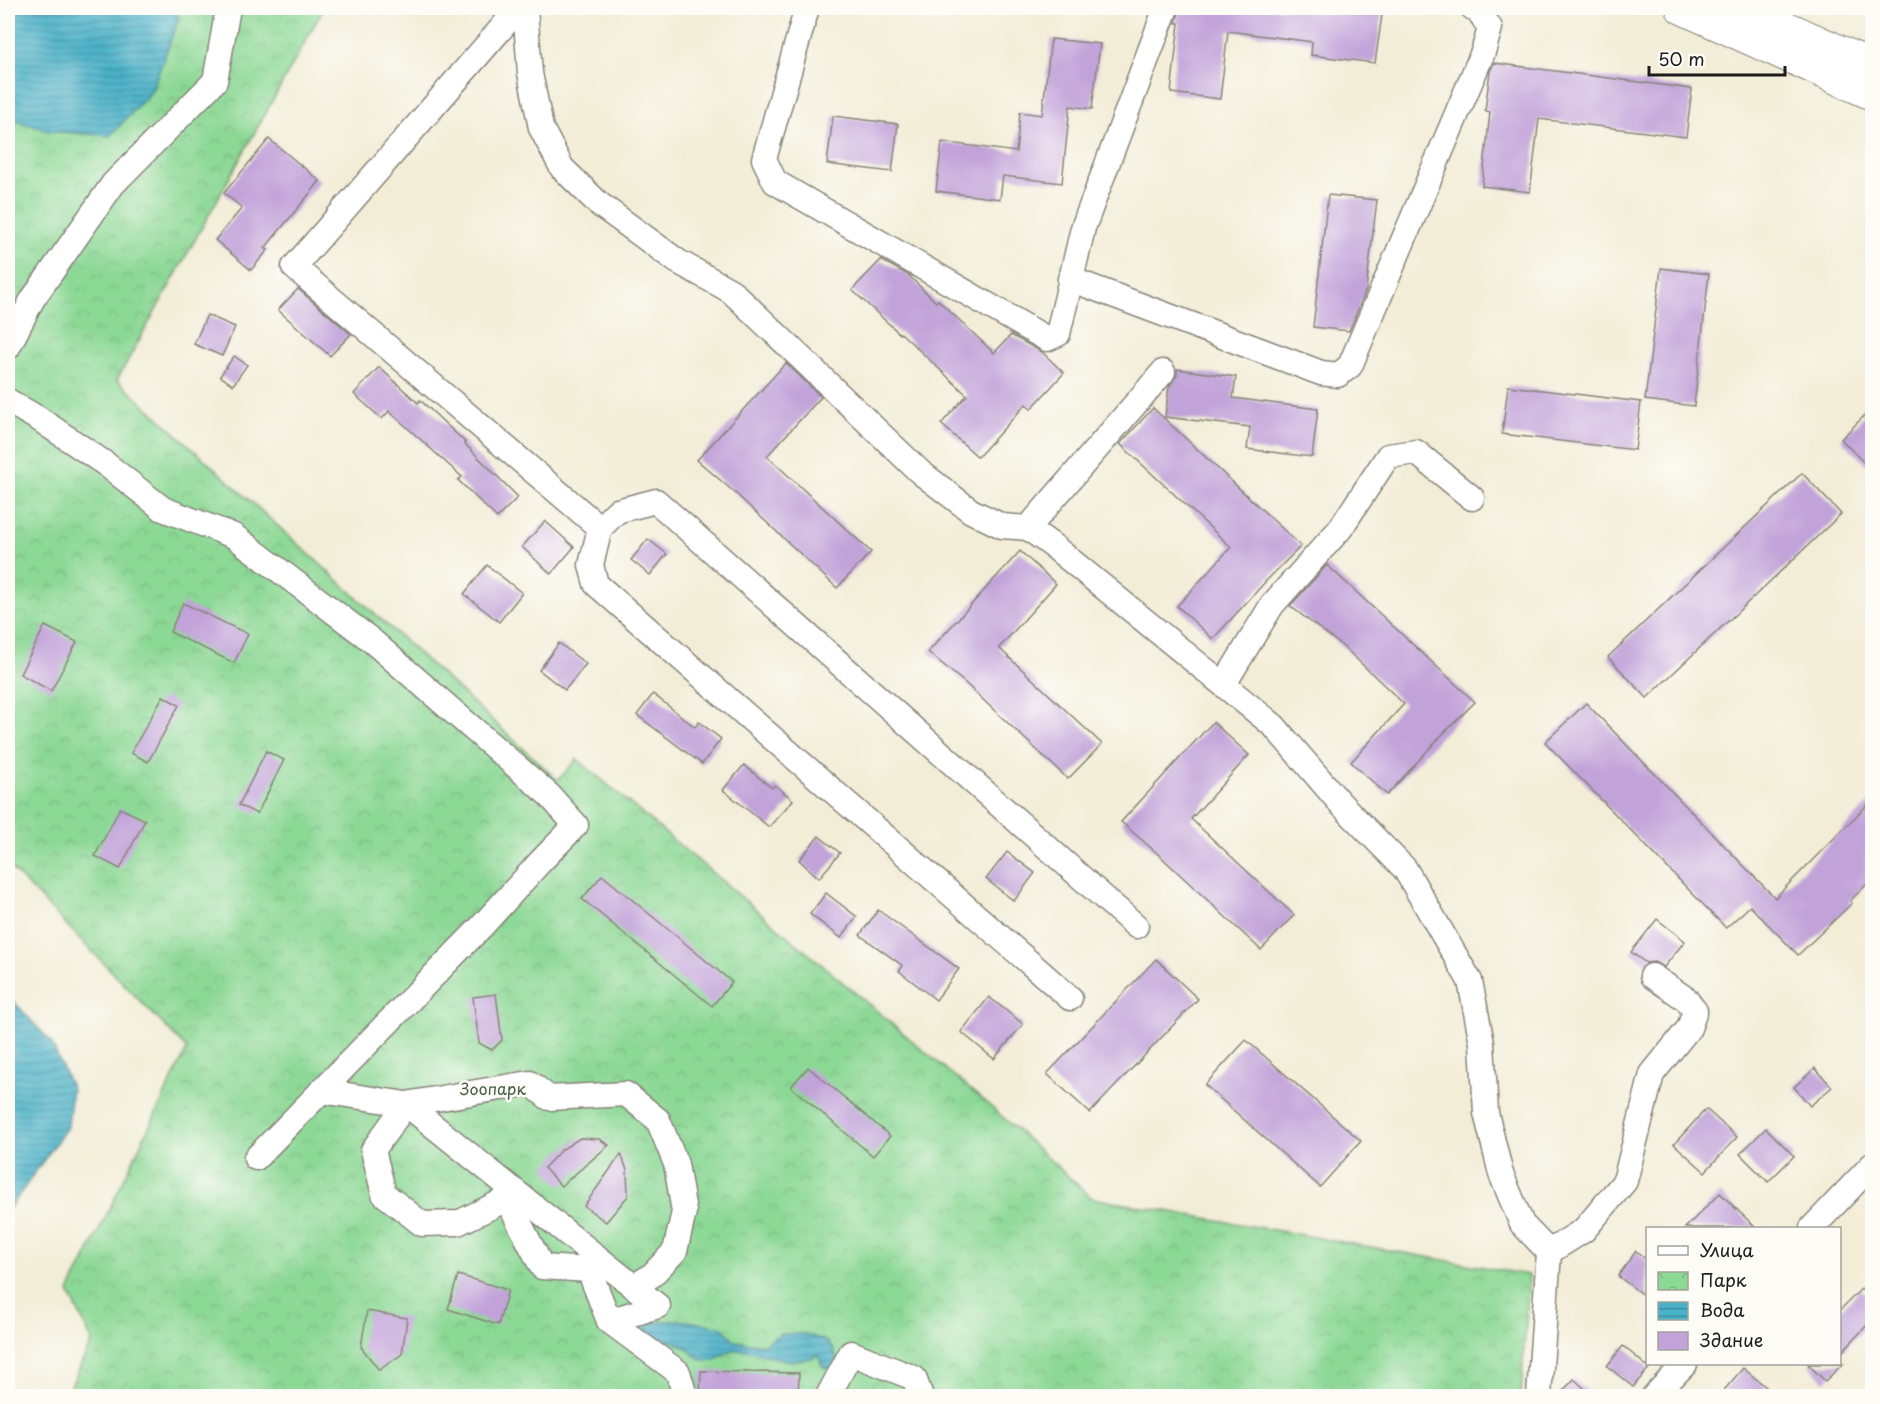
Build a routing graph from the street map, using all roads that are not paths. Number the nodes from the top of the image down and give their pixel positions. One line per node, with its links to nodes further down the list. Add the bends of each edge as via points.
1 (228, 8): 12 (street, via 215,81 113,184 32,300)
2 (519, 8): 16 (street, via 294,267)
3 (525, 8): 17 (street, via 530,73 541,128 562,168 599,204 677,261 730,291 920,472 971,512 1002,526)
4 (807, 8): 11 (street, via 764,159 775,182 1047,339 1058,334)
5 (1166, 8): 11 (street, via 1083,228)
6 (1473, 8): 11 (street, via 1490,28 1483,52 1350,366 1338,375 1321,373)
7 (1682, 8): 10 (main road)
8 (1743, 8): 9 (main road)
9 (1872, 66)
10 (1872, 94)
11 (1070, 279)
12 (8, 347)
13 (1163, 372): 17 (street)
14 (8, 401): 22 (street, via 107,465 163,509 234,537 371,640 549,795 576,825)
15 (1472, 498): 18 (street, via 1416,452 1388,456 1340,529 1272,605)
16 (600, 528): 19 (street, via 617,511 656,501); 21 (street, via 591,565 596,584)
17 (1028, 528): 18 (street)
18 (1224, 684): 27 (street, via 1274,726 1341,804 1405,869 1470,981 1482,1043 1486,1113 1501,1174 1522,1224)
19 (1136, 926)
20 (1652, 976): 27 (street, via 1686,999 1695,1011 1689,1028 1652,1074 1624,1181 1584,1230)
21 (1070, 998)
22 (321, 1091): 23 (street); 24 (street)
23 (406, 1104): 28 (street); 28 (street, via 530,1083 549,1098 626,1094 658,1120 676,1164 684,1212 675,1251); 29 (street, via 373,1150 384,1194 422,1224 458,1223 507,1199 542,1267 590,1270)
24 (255, 1158)
25 (1872, 1165): 26 (street)
26 (1813, 1227)
27 (1549, 1252): 34 (street)
28 (634, 1287): 29 (street, via 658,1306)
29 (609, 1321): 31 (street, via 678,1371)
30 (1684, 1365): 35 (street)
31 (685, 1396)
32 (828, 1396): 33 (street, via 851,1353 914,1378)
33 (921, 1396)
34 (1539, 1396)
35 (1654, 1396)

